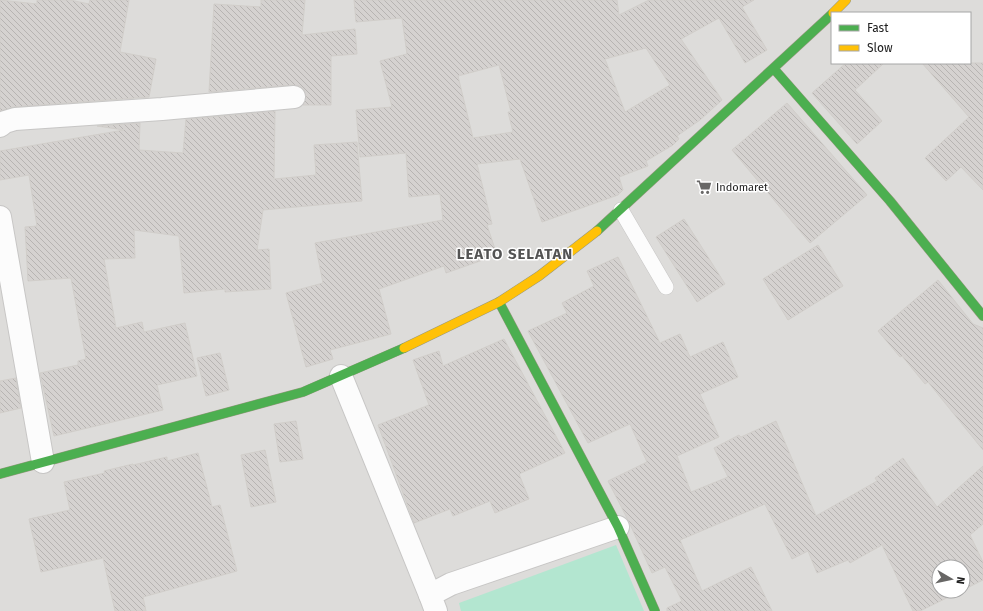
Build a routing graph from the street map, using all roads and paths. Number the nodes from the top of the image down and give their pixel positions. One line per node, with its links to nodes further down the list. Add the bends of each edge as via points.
1 (846, 0): 2 (main road)
2 (833, 12)
3 (831, 14): 4 (main road)
4 (774, 69): 7 (main road); 11 (main road, via 890,201)
5 (294, 97): 6 (street, via 15,119)
6 (0, 126)
7 (621, 210): 9 (lane); 10 (main road, via 590,238)
8 (0, 217): 13 (street)
9 (666, 287)
10 (499, 302): 12 (main road); 15 (main road)
11 (983, 316)
12 (341, 376): 13 (main road, via 303,392); 16 (street)
13 (43, 462): 14 (main road)
14 (0, 474)
15 (618, 528): 16 (street, via 451,584); 17 (main road)
16 (433, 603)
17 (655, 611)

